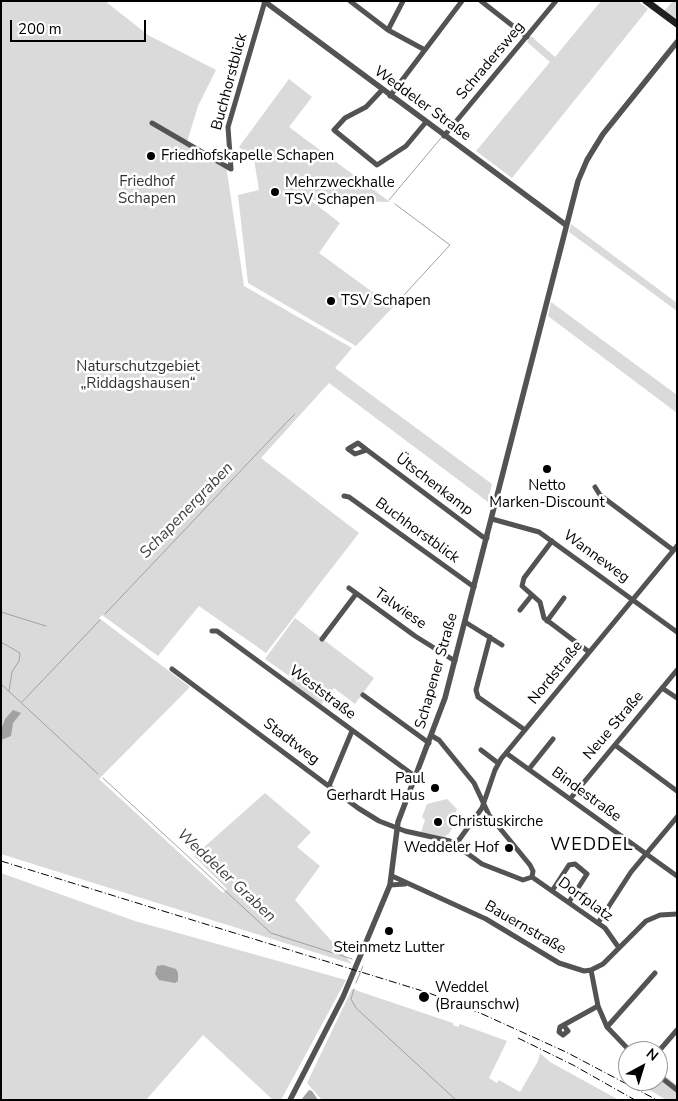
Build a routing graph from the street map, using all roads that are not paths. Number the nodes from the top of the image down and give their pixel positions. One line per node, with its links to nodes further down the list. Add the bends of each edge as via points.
1 (350, 1): 9 (street)
2 (403, 1): 9 (street)
3 (462, 1): 12 (street)
4 (481, 1): 10 (street)
5 (556, 1): 10 (street, Schradersweg)
6 (646, 1): 8 (main road)
7 (265, 2): 13 (street, Weddeler Straße); 16 (street, Buchhorstblick, via 228,127 231,170)
8 (677, 24)
9 (388, 30): 12 (street)
10 (527, 36): 17 (street, Schradersweg)
11 (677, 42): 18 (street, Schapener Straße, via 592,150 580,176)
12 (425, 50): 14 (street)
13 (382, 90): 14 (street, Weddeler Straße); 15 (street, via 366,107 345,118 334,130 377,165 406,146)
14 (390, 96): 15 (street, Weddeler Straße)
15 (426, 122): 17 (street, Weddeler Straße)
16 (152, 123)
17 (444, 136): 18 (street, Weddeler Straße)
18 (566, 225): 22 (street, Schapener Straße)
19 (367, 450): 23 (street, Ütschenkamp)
20 (595, 487): 25 (street, via 600,496)
21 (344, 496): 27 (street, Buchhorstblick)
22 (492, 519): 23 (street, Schapener Straße); 24 (street, Wanneweg, via 535,530)
23 (487, 538): 27 (street, Schapener Straße)
24 (552, 541): 30 (street, via 524,578 524,589); 32 (street, Wanneweg)
25 (674, 550): 26 (street); 32 (street, Nordstraße)
26 (677, 557)
27 (474, 587): 35 (street, Schapener Straße)
28 (348, 588): 29 (street, Talwiese)
29 (356, 594): 39 (street, Talwiese); 42 (street, Talwiese)
30 (532, 595): 33 (street); 34 (street, via 540,602)
31 (564, 598): 34 (street)
32 (632, 600): 37 (street, Wanneweg); 41 (street, Nordstraße)
33 (520, 610)
34 (547, 621): 41 (street)
35 (465, 622): 38 (street); 42 (street, Schapener Straße)
36 (212, 631): 49 (street, Weststraße, via 217,631)
37 (677, 632)
38 (490, 637): 40 (street); 48 (street, via 476,690 478,697)
39 (322, 639)
40 (502, 645)
41 (589, 652): 48 (street, Nordstraße)
42 (455, 660): 50 (street, Schapener Straße)
43 (172, 669): 59 (street, Stadtweg)
44 (677, 670): 45 (street, Neue Straße)
45 (662, 688): 47 (street); 53 (street, Neue Straße)
46 (363, 695): 52 (street)
47 (677, 698)
48 (525, 730): 55 (street, Nordstraße)
49 (352, 731): 58 (street, Weststraße); 59 (street)
50 (432, 736): 52 (street, Schapener Straße); 62 (street, via 439,740 474,783)
51 (553, 739): 57 (street, Bindestraße)
52 (429, 743): 58 (street, Schapener Straße)
53 (615, 745): 60 (street); 61 (street, Neue Straße)
54 (481, 750): 56 (street)
55 (506, 753): 56 (street, Nordstraße); 57 (street, Bindestraße)
56 (498, 763): 62 (street, Nordstraße)
57 (529, 769): 61 (street, Bindestraße)
58 (416, 777): 64 (street, Schapener Straße)
59 (329, 786): 64 (street, Stadtweg, via 364,812)
60 (677, 791)
61 (570, 799): 66 (street, Bindestraße)
62 (484, 804): 65 (street, Nordstraße); 69 (street, via 493,821 530,865)
63 (677, 817): 66 (street)
64 (397, 829): 65 (street, Stadtweg); 67 (street, Schapener Straße)
65 (456, 844): 69 (street, Dorfplatz, via 482,864 523,880)
66 (646, 854): 68 (street, Bindestraße); 75 (street)
67 (392, 876): 70 (street, Bauernstraße); 71 (street, Schapener Straße)
68 (677, 876)
69 (532, 877): 72 (street, Dorfplatz)
70 (405, 884): 71 (street, Bauernstraße); 77 (street, Bauernstraße, via 486,919 559,963)
71 (390, 885): 85 (street, Schapener Straße, via 343,997)
72 (552, 891): 73 (street, Dorfplatz); 73 (street, via 569,865 575,864 587,874)
73 (569, 902): 75 (street, Dorfplatz)
74 (677, 914): 76 (street, via 646,921)
75 (598, 923): 76 (street, Dorfplatz, via 609,932)
76 (618, 948): 77 (street, via 603,964)
77 (591, 970): 79 (street)
78 (655, 973): 81 (street)
79 (598, 1006): 80 (street); 81 (street)
80 (564, 1026)
81 (607, 1027): 83 (street)
82 (677, 1030): 84 (street)
83 (620, 1041)
84 (668, 1041)
85 (290, 1100)

